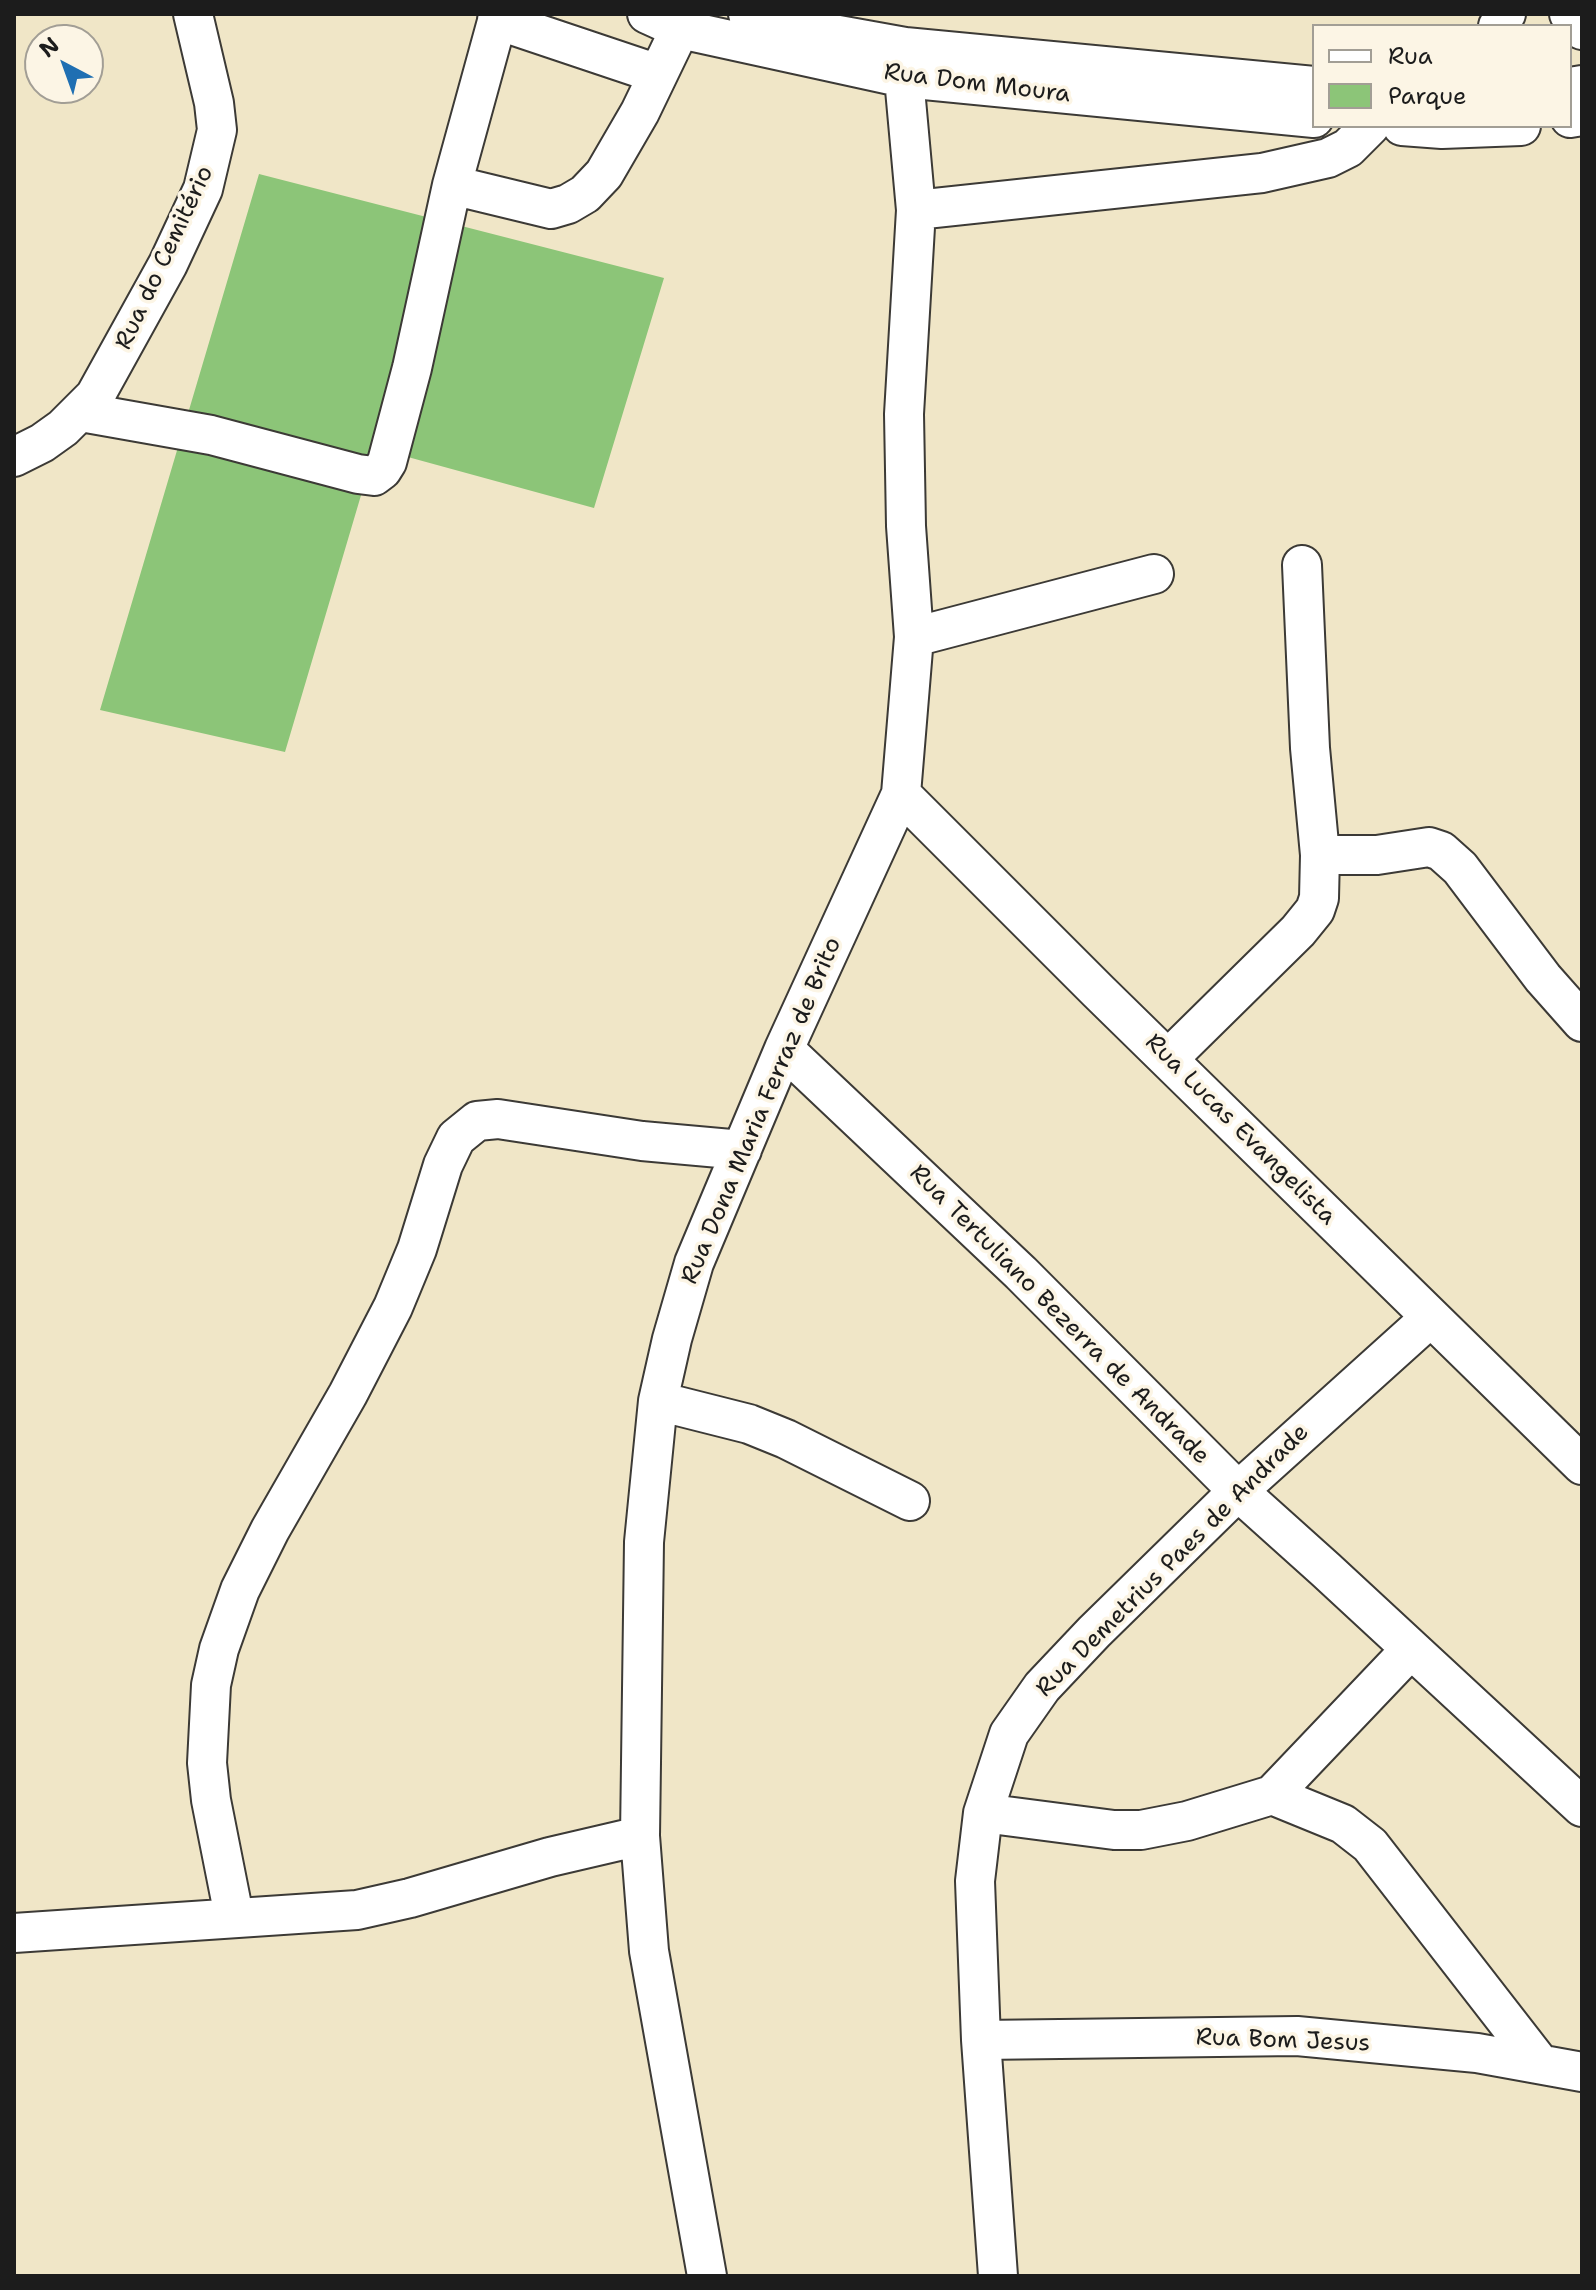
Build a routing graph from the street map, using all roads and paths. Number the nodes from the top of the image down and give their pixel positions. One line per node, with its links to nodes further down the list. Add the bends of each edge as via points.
1 (193, 14): 16 (street, Rua do Cemitério, via 214,103 213,157 168,264 110,373)
2 (748, 14): 7 (street, Rua Dom Moura, via 816,31)
3 (1569, 14): 6 (street)
4 (498, 17): 8 (street); 14 (street)
5 (663, 22): 7 (street, Rua Dom Moura); 8 (street)
6 (1582, 30)
7 (904, 63): 9 (street, Rua Dom Moura); 10 (street, Rua Dom Moura); 15 (street, Rua Dona Maria Ferraz de Brito)
8 (658, 74): 14 (street, via 604,174 573,201 546,208)
9 (1312, 86)
10 (1312, 118)
11 (1368, 128): 15 (street, via 1328,158 1262,173)
12 (1429, 128): 13 (street)
13 (1468, 128)
14 (452, 185): 16 (street, via 405,395 386,465 376,475 211,435)
15 (916, 210): 20 (street, Rua Dona Maria Ferraz de Brito, via 904,414)
16 (81, 412): 17 (street, Rua do Cemitério)
17 (14, 457)
18 (1302, 565): 22 (street)
19 (1154, 574): 20 (street)
20 (914, 637): 21 (street, Rua Dona Maria Ferraz de Brito)
21 (901, 794): 24 (street, Rua Dona Maria Ferraz de Brito); 25 (street, Rua Lucas Evangelista)
22 (1320, 855): 23 (street, via 1377,855 1429,847 1441,851); 25 (street, via 1319,898 1309,918)
23 (1582, 1022)
24 (784, 1049): 26 (street, Rua Dona Maria Ferraz de Brito); 30 (street, Rua Tertuliano Bezerra de Andrade, via 1021,1273)
25 (1168, 1059): 27 (street, Rua Lucas Evangelista)
26 (742, 1150): 28 (street, Rua Dona Maria Ferraz de Brito, via 694,1263); 37 (street, via 498,1119 477,1121 456,1138 393,1307 270,1530 219,1649 211,1685 207,1763)
27 (1430, 1318): 29 (street, Rua Lucas Evangelista); 30 (street, Rua Demetrius Paes de Andrade)
28 (658, 1401): 31 (street, via 749,1424); 36 (street, Rua Dona Maria Ferraz de Brito, via 644,1542)
29 (1582, 1465)
30 (1238, 1491): 32 (street, Rua Tertuliano Bezerra de Andrade); 35 (street, Rua Demetrius Paes de Andrade, via 1042,1687 1009,1734)
31 (910, 1501)
32 (1411, 1649): 33 (street); 34 (street, Rua Tertuliano Bezerra de Andrade)
33 (1272, 1795): 35 (street, via 1141,1830); 40 (street, via 1343,1824 1370,1845)
34 (1582, 1807)
35 (983, 1813): 39 (street, Rua Demetrius Paes de Andrade, via 975,1881)
36 (640, 1836): 37 (street, via 357,1910); 42 (street, Rua Dona Maria Ferraz de Brito, via 649,1951)
37 (234, 1916): 38 (street)
38 (14, 1933)
39 (981, 2040): 40 (street, Rua Bom Jesus, via 1297,2036); 43 (street, Rua Demetrius Paes de Andrade)
40 (1540, 2064): 41 (street, Rua Bom Jesus)
41 (1582, 2072)
42 (707, 2276)
43 (998, 2276)

